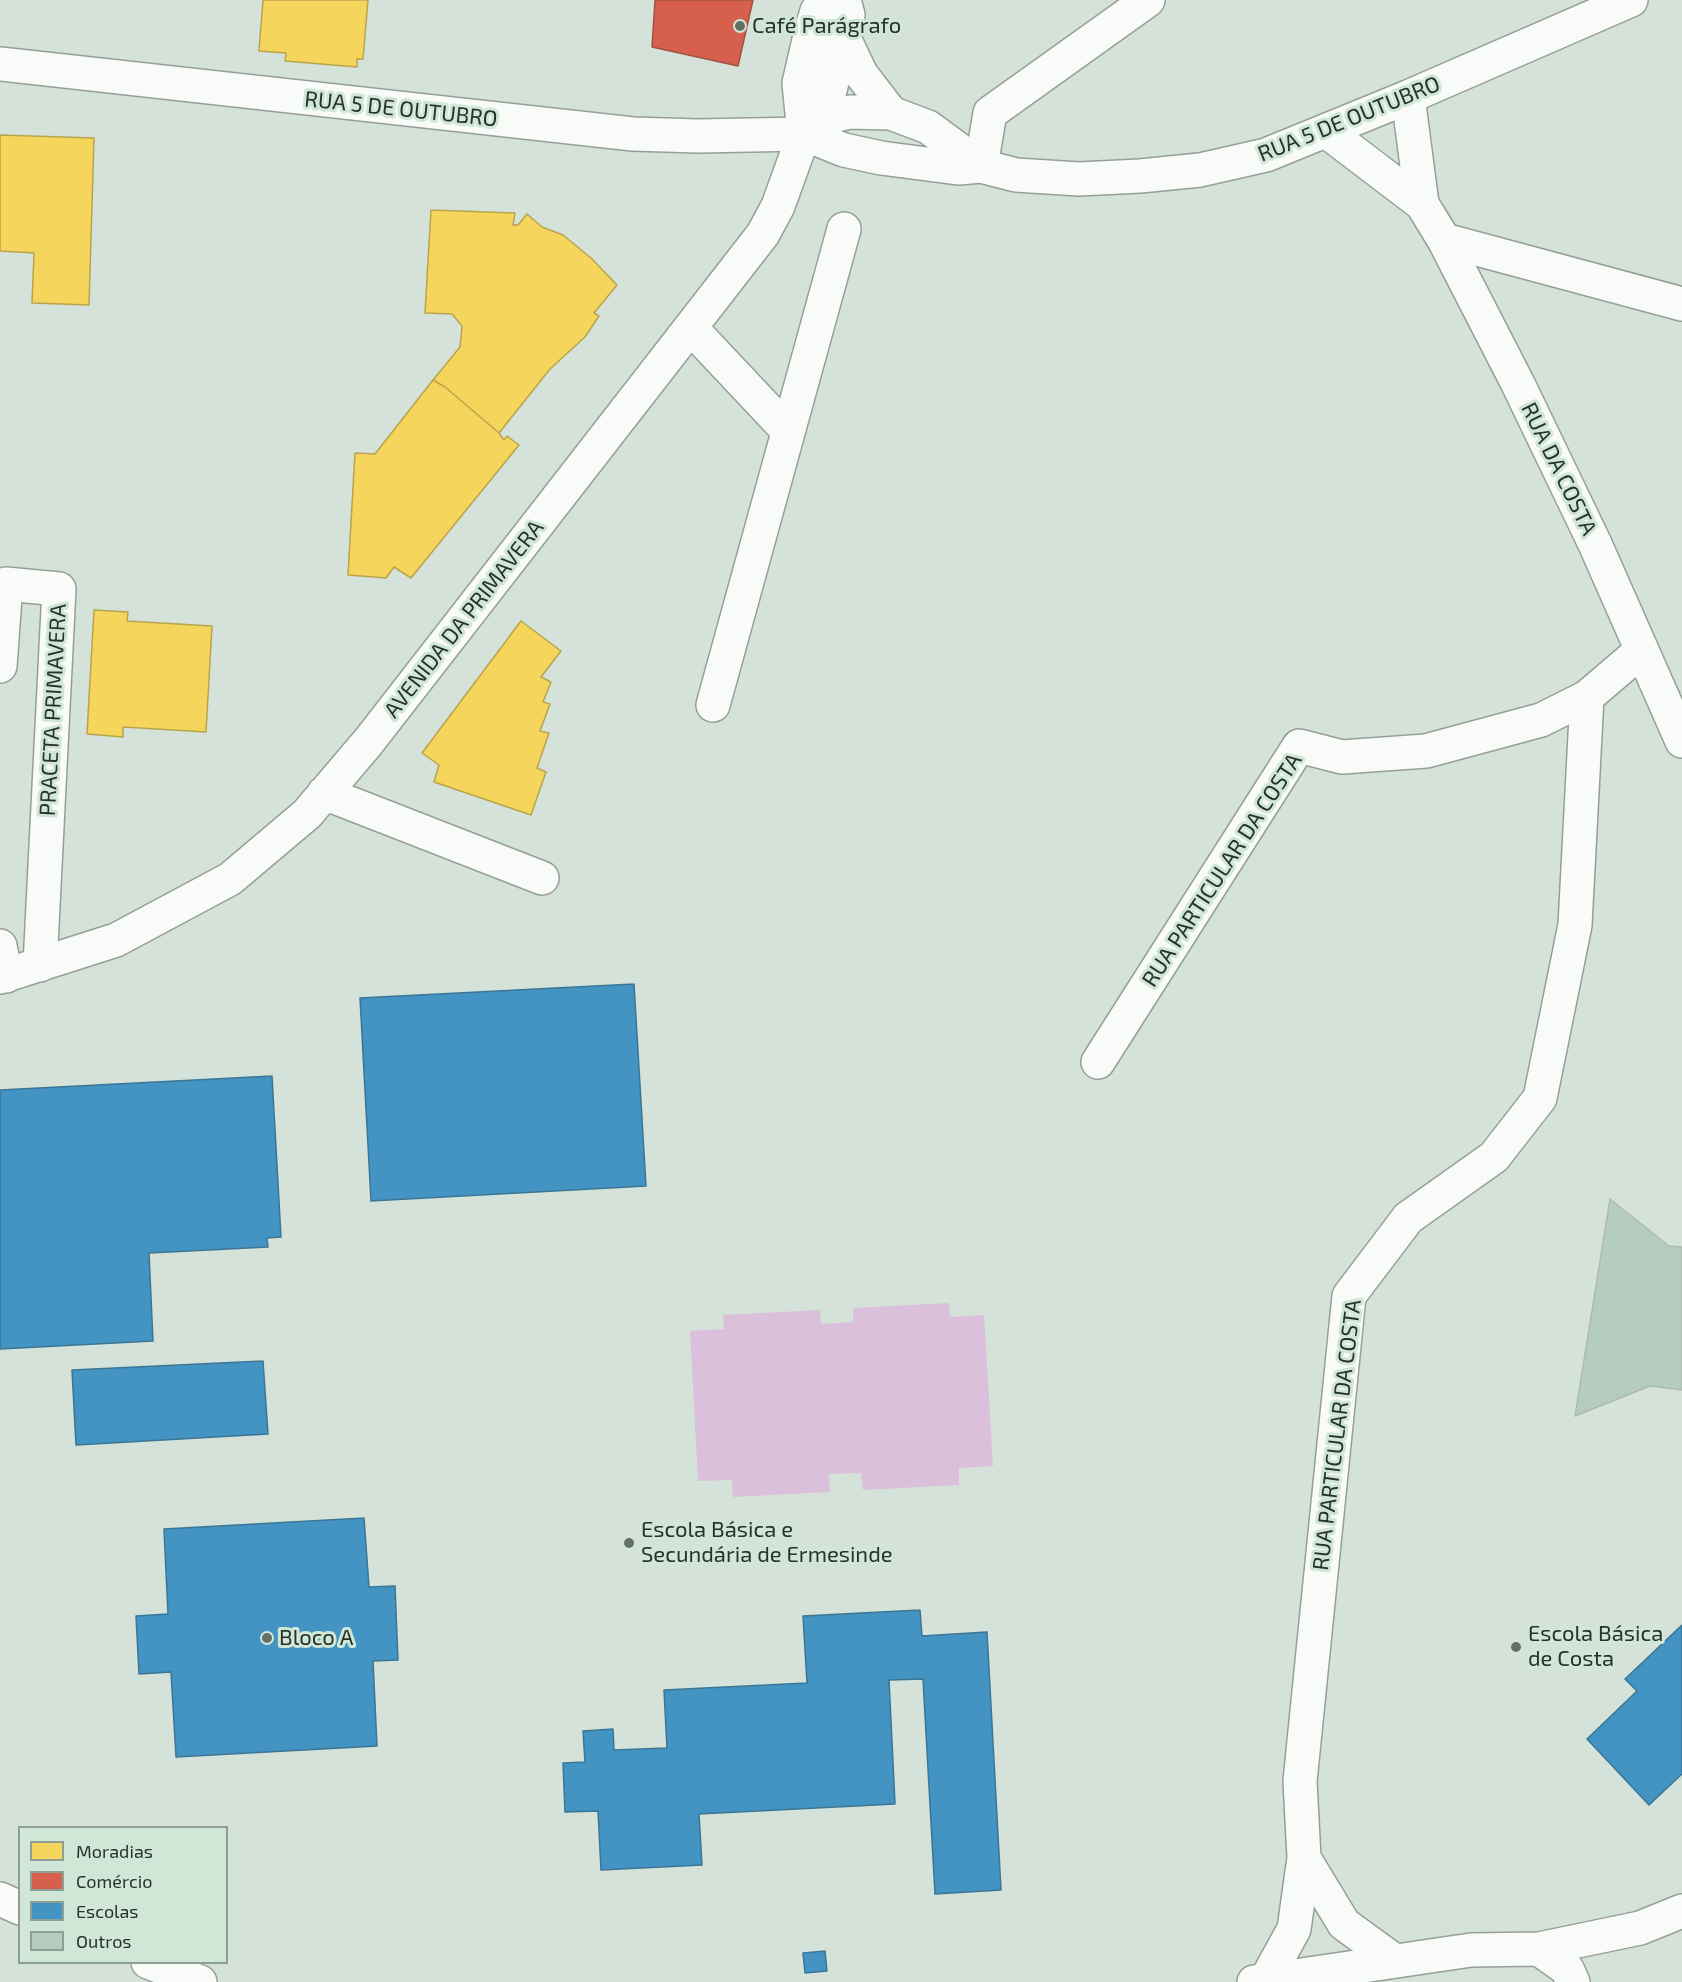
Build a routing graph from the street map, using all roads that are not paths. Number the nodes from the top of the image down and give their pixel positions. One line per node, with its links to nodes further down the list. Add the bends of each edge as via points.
1 (825, 0): 10 (street, via 812,27 799,83)
2 (844, 0): 5 (street, via 848,15)
3 (1148, 0): 11 (street, via 990,113)
4 (1631, 0): 7 (street, RUA 5 DE OUTUBRO)
5 (843, 36): 8 (street, via 861,74); 10 (street, via 826,103)
6 (0, 64): 10 (street, RUA 5 DE OUTUBRO, via 633,134)
7 (1408, 96): 9 (street, RUA 5 DE OUTUBRO); 12 (street, RUA DA COSTA)
8 (891, 113): 10 (street, RUA 5 DE OUTUBRO, via 850,112 824,118); 11 (street, RUA 5 DE OUTUBRO, via 927,127)
9 (1326, 130): 11 (street, RUA 5 DE OUTUBRO, via 1266,155 1200,170 1068,179 1017,175); 12 (street, RUA DA COSTA)
10 (804, 134): 11 (street, RUA 5 DE OUTUBRO, via 844,150 881,158 958,168); 16 (street, AVENIDA DA PRIMAVERA, via 778,206 763,234)
11 (981, 166)
12 (1422, 204): 14 (street, RUA DA COSTA)
13 (844, 229): 17 (street)
14 (1444, 240): 15 (street); 18 (street, RUA DA COSTA, via 1590,533)
15 (1682, 304)
16 (692, 328): 17 (street); 23 (street, AVENIDA DA PRIMAVERA)
17 (788, 431): 21 (street)
18 (1642, 650): 20 (street, RUA PARTICULAR DA COSTA); 22 (street, RUA DA COSTA)
19 (0, 666): 25 (street, PRACETA PRIMAVERA, via 6,584 58,589)
20 (1587, 697): 27 (street, RUA PARTICULAR DA COSTA, via 1541,720 1426,751 1342,757 1299,746); 28 (street, RUA PARTICULAR DA COSTA, via 1575,925 1540,1098 1494,1156 1408,1218 1349,1296 1300,1781)
21 (713, 705)
22 (1682, 741)
23 (324, 794): 24 (street); 25 (street, AVENIDA DA PRIMAVERA, via 307,814 230,879 116,940)
24 (542, 878)
25 (40, 965): 26 (street, AVENIDA DA PRIMAVERA)
26 (2, 968)
27 (1098, 1062)
28 (1304, 1858): 33 (street, RUA PARTICULAR DA COSTA, via 1344,1924); 35 (street, RUA PARTICULAR DA COSTA, via 1294,1929)
29 (0, 1899): 30 (street)
30 (18, 1907)
31 (1682, 1911): 32 (street, via 1640,1928)
32 (1539, 1949): 33 (street, via 1471,1950); 37 (street, via 1567,1969)
33 (1395, 1961): 35 (street)
34 (153, 1964): 36 (street)
35 (1260, 1981)
36 (200, 1982)
37 (1574, 1982)

